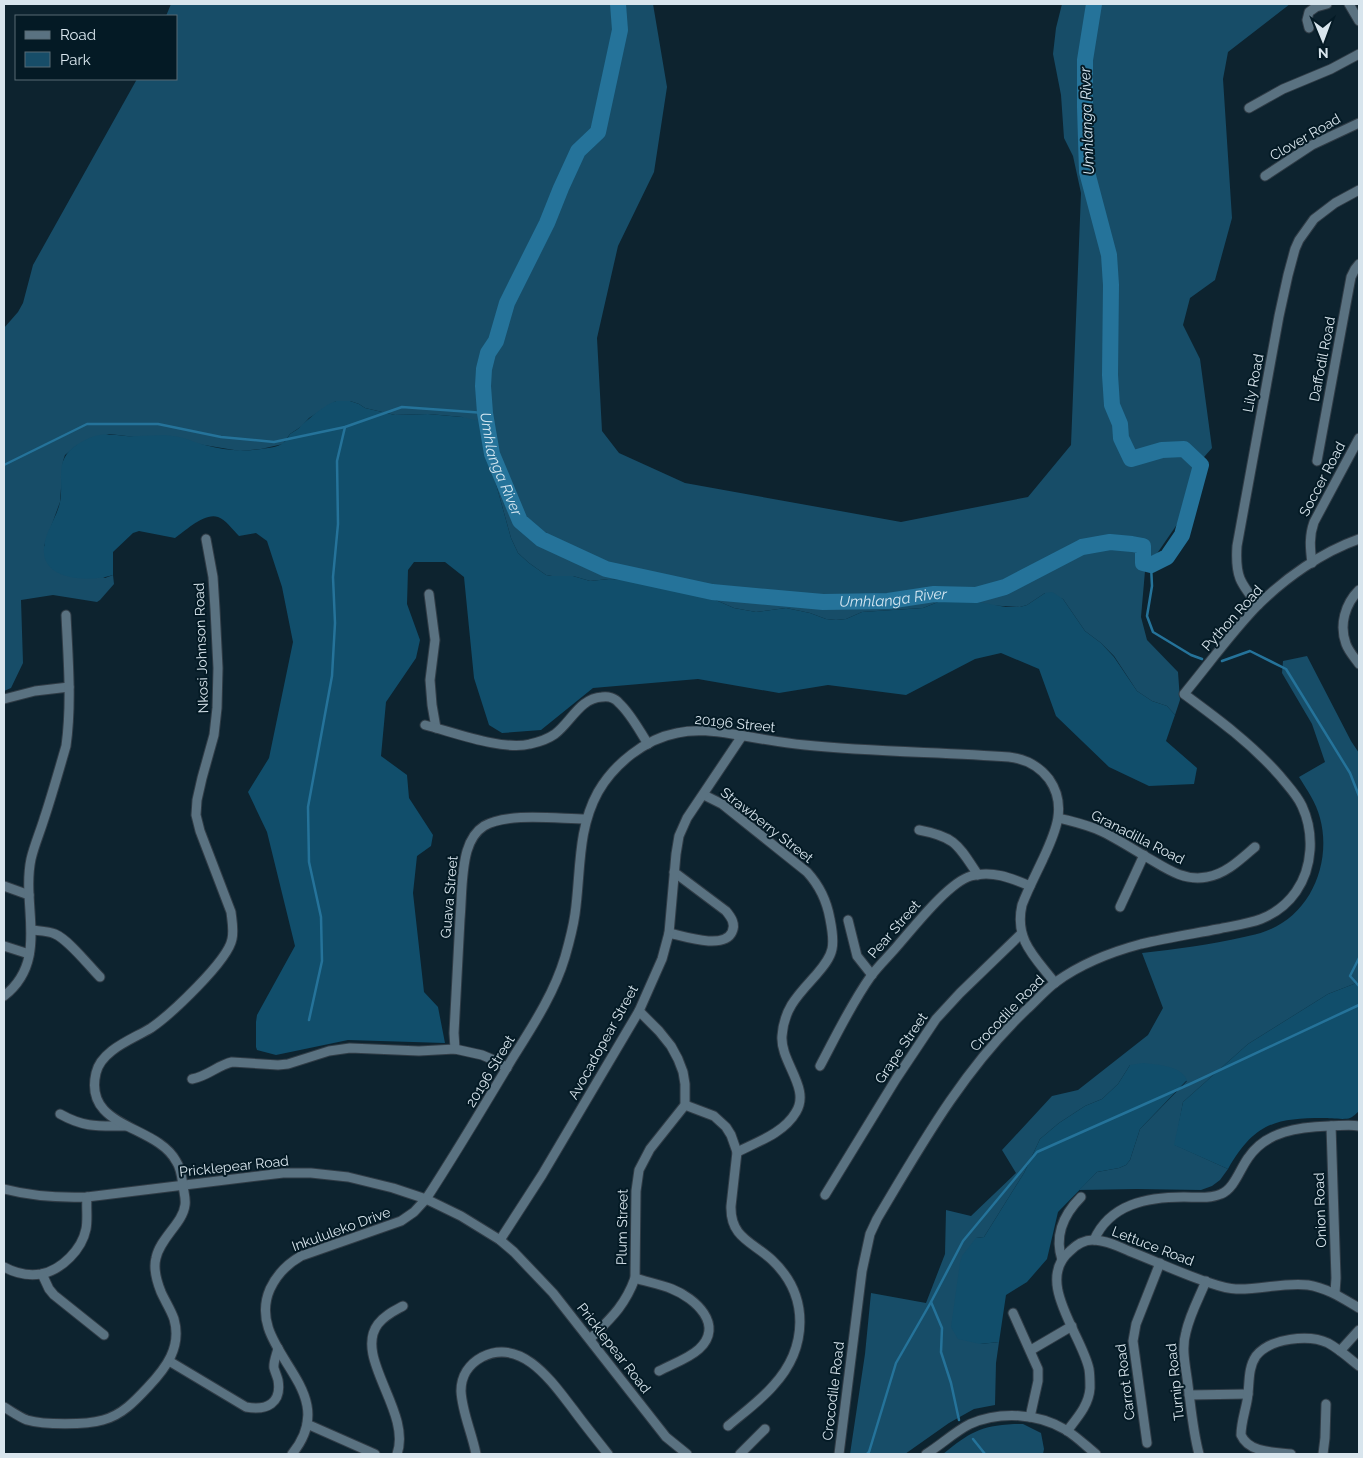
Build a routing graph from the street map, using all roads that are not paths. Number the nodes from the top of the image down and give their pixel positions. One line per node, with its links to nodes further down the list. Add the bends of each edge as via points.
1 (1327, 4): 4 (street, via 1309,12)
2 (1349, 4): 3 (street)
3 (1359, 21)
4 (1309, 28)
5 (1359, 54): 6 (street)
6 (1249, 108)
7 (1359, 123): 8 (street, Clover Road, via 1312,145)
8 (1265, 176)
9 (1359, 190): 18 (street, Lily Road, via 1314,219 1299,240 1288,275 1237,546 1237,573)
10 (1359, 264): 12 (street, Daffodil Road, via 1352,277)
11 (1359, 438): 15 (street, Soccer Road, via 1314,522 1309,542)
12 (1316, 461)
13 (206, 539): 57 (street, Nkosi Johnson Road, via 213,577 217,708 196,815 231,912 232,939 222,961 168,1014 110,1052 100,1063 94,1084 98,1102 108,1114)
14 (1359, 539): 15 (street, Python Road)
15 (1312, 563): 18 (street, Python Road)
16 (1359, 590): 20 (street, via 1348,605 1343,626 1346,644)
17 (429, 594): 25 (street, via 436,640 430,680)
18 (1258, 605): 22 (street, Python Road)
19 (66, 615): 21 (street)
20 (1359, 664)
21 (69, 687): 23 (street); 38 (street, via 66,746 32,859)
22 (1184, 694): 48 (street, Crocodile Road, via 1266,760 1302,806 1311,844 1304,880 1291,899 1262,919 1111,952)
23 (4, 699)
24 (425, 725): 25 (street)
25 (436, 728): 27 (street, via 508,746 529,745 555,734 586,702 606,697 623,706)
26 (742, 736): 27 (street, 20196 Street, via 690,731 668,735); 28 (street, Avocadopear Street); 29 (street, 20196 Street, via 834,748 1018,758 1042,770 1052,784 1058,800)
27 (648, 744): 30 (street, 20196 Street, via 613,771 597,794)
28 (704, 795): 34 (street, Avocadopear Street, via 687,818 679,836); 60 (street, Strawberry Street, via 722,804 807,872 826,903 832,929 832,951 823,967 793,1000 783,1024 782,1046 799,1089 797,1111 771,1135)
29 (1059, 818): 33 (street, Granadilla Road, via 1089,825); 37 (street, 20196 Street)
30 (586, 820): 51 (street, Guava Street, via 530,818 498,821 478,830 470,842 463,879); 53 (street, 20196 Street, via 575,912 565,958 548,996)
31 (919, 830): 35 (street, via 936,833 955,843)
32 (1255, 847): 33 (street, Granadilla Road, via 1235,864 1207,878 1178,874)
33 (1144, 855): 39 (street)
34 (674, 872): 42 (street, Avocadopear Street); 42 (street, via 726,911 734,928 730,936 718,942)
35 (978, 875): 37 (street, Pear Street, via 1005,876); 46 (street, Pear Street, via 965,878 940,899)
36 (4, 886): 38 (street)
37 (1030, 886): 43 (street, 20196 Street, via 1022,905)
38 (30, 895): 41 (street)
39 (1120, 907)
40 (848, 920): 46 (street, via 857,956)
41 (32, 930): 45 (street); 47 (street, via 58,935)
42 (669, 934): 50 (street, Avocadopear Street, via 662,959)
43 (1021, 934): 48 (street); 63 (street, Grape Street, via 936,1019)
44 (4, 946): 45 (street)
45 (29, 954): 49 (street, via 22,977)
46 (872, 975): 52 (street, Pear Street)
47 (100, 977)
48 (1055, 982): 106 (street, Crocodile Road, via 989,1048 960,1085 877,1218 862,1271)
49 (4, 996)
50 (639, 1011): 55 (street, via 659,1031 678,1059 685,1084); 67 (street, Avocadopear Street)
51 (455, 1049): 53 (street, via 482,1055); 54 (street, via 350,1048 288,1064 232,1062)
52 (820, 1066)
53 (507, 1068): 66 (street, 20196 Street)
54 (192, 1079)
55 (685, 1105): 60 (street, via 720,1120 731,1135); 73 (street, Plum Street, via 650,1149 639,1170)
56 (60, 1114): 57 (street, via 91,1126)
57 (126, 1126): 61 (street, Nkosi Johnson Road, via 169,1150 178,1162)
58 (1331, 1126): 59 (street); 68 (street, via 1278,1134 1254,1150 1229,1188 1220,1195 1165,1198 1131,1205 1103,1223); 75 (street, Onion Road)
59 (1359, 1126)
60 (737, 1152): 95 (street, via 731,1206 734,1226 784,1274 798,1302 801,1317 795,1350 786,1368 773,1386)
61 (183, 1184): 65 (street, Pricklepear Road); 66 (street, Pricklepear Road, via 311,1173 348,1177); 86 (street, Nkosi Johnson Road, via 183,1213 160,1248 155,1265 160,1289 176,1329 175,1346)
62 (4, 1189): 65 (street, Pricklepear Road, via 44,1197)
63 (824, 1195)
64 (1081, 1197): 69 (street, via 1062,1224 1059,1244)
65 (87, 1198): 72 (street, via 86,1228 81,1243 56,1268)
66 (426, 1199): 67 (street, Pricklepear Road); 83 (street, Inkululeko Drive, via 401,1221 301,1256 282,1271 269,1292 266,1308 268,1327)
67 (500, 1240): 82 (street, Pricklepear Road, via 554,1293)
68 (1094, 1240): 69 (street, Lettuce Road, via 1075,1246); 70 (street, Lettuce Road, via 1114,1244)
69 (1062, 1260): 79 (street, via 1057,1272 1057,1287)
70 (1160, 1263): 74 (street, Lettuce Road); 98 (street, Carrot Road, via 1136,1324 1133,1341)
71 (4, 1267): 72 (street, via 22,1274)
72 (42, 1274): 81 (street, via 54,1295)
73 (635, 1278): 82 (street, Plum Street, via 620,1308); 88 (street, via 677,1291 697,1306 709,1324 706,1341 697,1351)
74 (1206, 1282): 75 (street, Lettuce Road, via 1234,1289 1306,1285); 90 (street, Turnip Road, via 1184,1340)
75 (1335, 1293): 77 (street, Lettuce Road)
76 (403, 1306): 101 (street, via 377,1325 371,1348 398,1424)
77 (1359, 1308)
78 (1013, 1313): 84 (street)
79 (1072, 1326): 84 (street); 97 (street, via 1089,1369 1090,1390 1087,1403)
80 (1359, 1330): 85 (street)
81 (104, 1335)
82 (590, 1339): 104 (street, Pricklepear Road, via 666,1437)
83 (278, 1348): 86 (street, via 274,1368 278,1379 276,1400 260,1408 246,1407); 94 (street, Inkululeko Drive, via 304,1392)
84 (1031, 1350): 93 (street, via 1039,1374)
85 (1340, 1351): 87 (street); 89 (street, via 1313,1338 1278,1342 1264,1348 1250,1368)
86 (169, 1361): 92 (street, via 136,1400 115,1416 97,1422 36,1422)
87 (1359, 1366)
88 (659, 1371)
89 (1248, 1394): 90 (street); 110 (street, via 1241,1430 1244,1440 1258,1449)
90 (1189, 1395): 109 (street, Turnip Road)
91 (1326, 1404): 111 (street)
92 (4, 1407)
93 (1030, 1417): 97 (street); 107 (street, via 1005,1415 986,1419 960,1430)
94 (308, 1424): 99 (street, Inkululeko Drive); 100 (street)
95 (728, 1426)
96 (765, 1429): 105 (street)
97 (1067, 1431): 108 (street)
98 (1147, 1443)
99 (292, 1454)
100 (375, 1454)
101 (397, 1454)
102 (476, 1454): 103 (street, via 463,1403 462,1382 472,1363 486,1355 502,1353 526,1359 540,1369)
103 (608, 1454)
104 (686, 1454)
105 (740, 1454)
106 (839, 1454)
107 (926, 1454)
108 (1096, 1454)
109 (1199, 1454)
110 (1291, 1454)
111 (1323, 1454)

